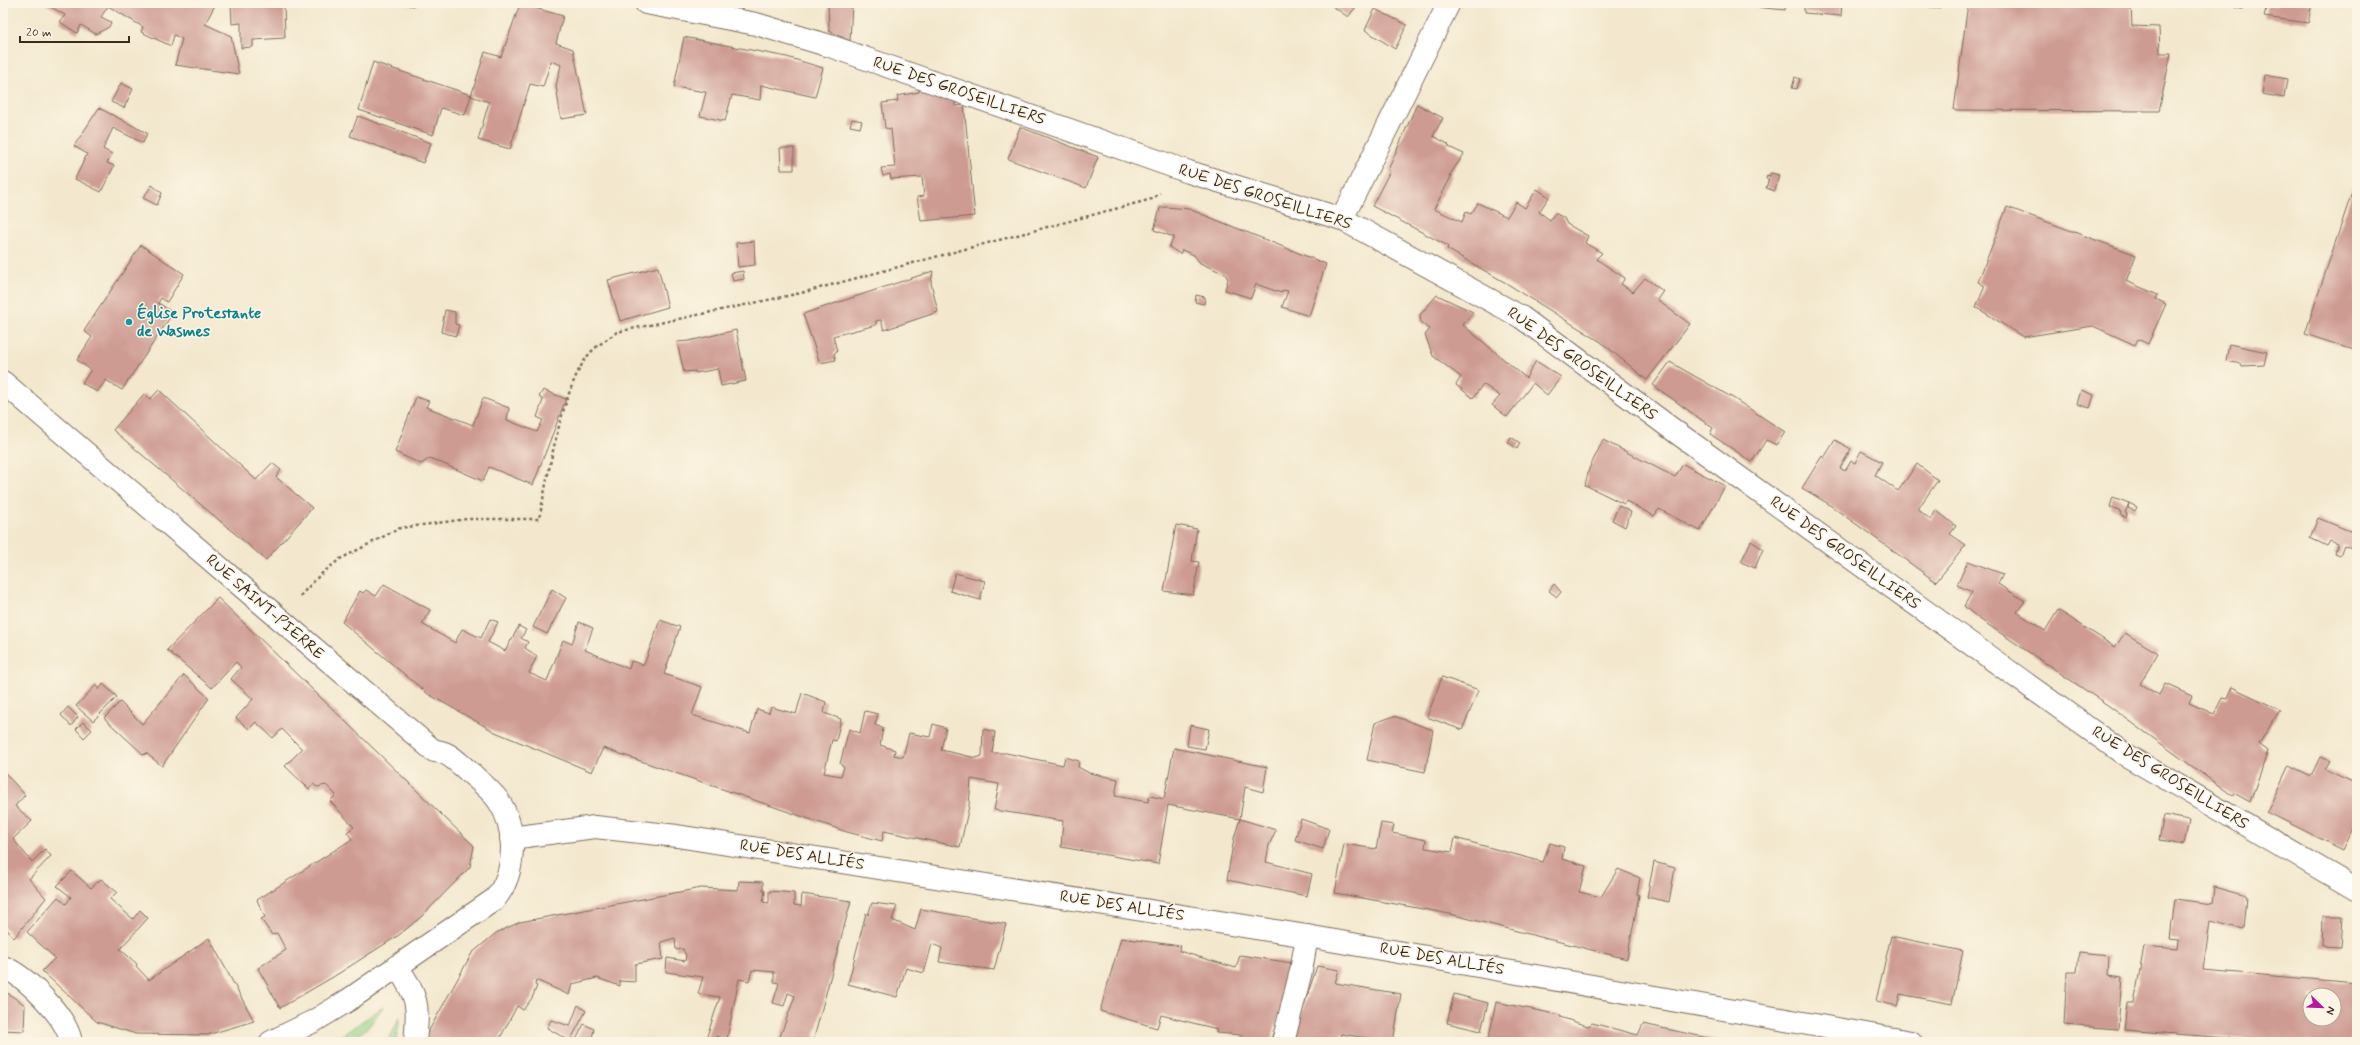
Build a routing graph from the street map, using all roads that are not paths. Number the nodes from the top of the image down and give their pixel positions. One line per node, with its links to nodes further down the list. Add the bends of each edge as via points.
1 (646, 3): 3 (street, RUE DES GROSEILLIERS, via 756,24 830,46 1189,172)
2 (1449, 3): 3 (street)
3 (1342, 219): 6 (street, RUE DES GROSEILLIERS, via 1521,316 1676,432 2124,754)
4 (3, 382): 5 (street, RUE SAINT-PIERRE, via 434,751 444,751 492,793 504,810)
5 (511, 838): 7 (street, RUE DES ALLIÉS, via 584,828 646,832 846,861); 9 (street, via 509,874 495,899)
6 (2357, 890)
7 (1307, 936): 13 (street, via 1301,972); 14 (street, RUE DES ALLIÉS)
8 (7, 966): 10 (street, via 46,1001 62,1021)
9 (397, 966): 11 (street, via 327,1013); 12 (street, via 412,989 418,1011)
10 (71, 1042)
11 (271, 1042)
12 (415, 1042)
13 (1283, 1042)
14 (1911, 1042)

